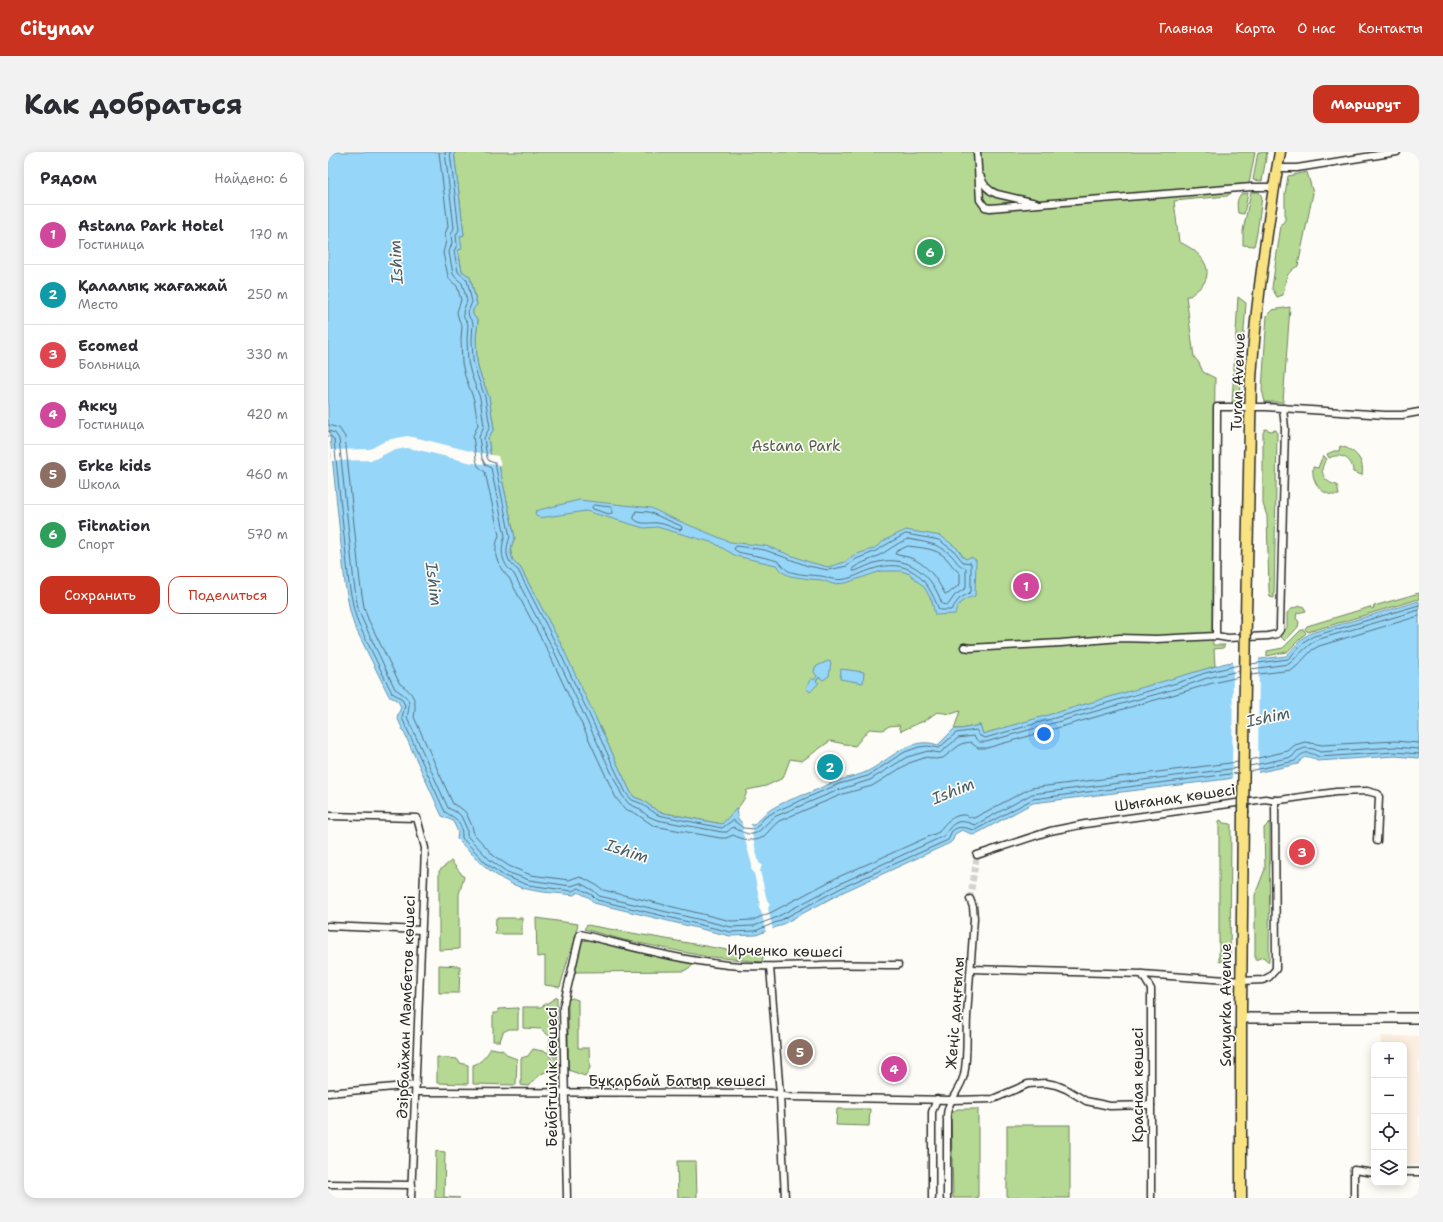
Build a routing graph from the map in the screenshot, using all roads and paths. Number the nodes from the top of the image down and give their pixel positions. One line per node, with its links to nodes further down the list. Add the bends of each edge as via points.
1 (977, 152): 5 (street)
2 (1280, 152): 4 (main road, Turan Avenue)
3 (1397, 152): 4 (street, via 1297,168)
4 (1277, 168): 6 (main road, Turan Avenue)
5 (979, 172): 7 (street, via 992,192 1003,197); 7 (street, via 980,200 985,207)
6 (1274, 187): 7 (street); 8 (main road, Turan Avenue, via 1254,336)
7 (1042, 204)
8 (1251, 407): 9 (street); 11 (street, via 1217,407); 14 (main road, Turan Avenue, bridge)
9 (1283, 408): 10 (street, via 1385,415); 11 (street, via 1285,428 1280,630 1275,636)
10 (1419, 412)
11 (1216, 636): 12 (street, via 1156,640 1120,638)
12 (964, 647)
13 (1275, 800): 16 (street, Шығанақ көшесі, via 1336,792 1376,793 1379,797); 17 (street, Шығанақ көшесі, via 1265,799 1086,824 1050,831); 26 (street, via 1276,969 1263,980)
14 (1243, 812): 26 (main road, Saryarka Avenue)
15 (328, 816): 20 (street, Әзірбайжан Мәмбетов көшесі, via 416,818 425,848)
16 (1376, 841)
17 (977, 855)
18 (970, 899): 24 (street, Жеңіс даңғылы, via 974,918)
19 (328, 926): 20 (street)
20 (421, 930): 29 (street, Әзірбайжан Мәмбетов көшесі)
21 (580, 934): 23 (street, Ирченко көшесі, via 689,960); 32 (street, Бейбітшілік көшесі, via 563,1007)
22 (898, 965): 23 (street, Ирченко көшесі)
23 (770, 967): 33 (street)
24 (971, 969): 25 (street); 35 (street, Жеңіс даңғылы, via 964,1074)
25 (1142, 974): 26 (street); 36 (street, Красная көшесі, via 1151,989)
26 (1241, 981): 27 (main road, Saryarka Avenue)
27 (1241, 1018): 28 (street); 48 (main road, Saryarka Avenue)
28 (1419, 1018)
29 (416, 1085): 30 (street, Әзірбайжан Мәмбетов көшесі); 31 (street)
30 (416, 1092): 32 (street, Бұқарбай Батыр көшесі); 41 (street, Әзірбайжан Мәмбетов көшесі)
31 (328, 1093)
32 (565, 1093): 33 (street, Бұқарбай Батыр көшесі); 43 (street, Бейбітшілік көшесі)
33 (780, 1095): 34 (street, Бұқарбай Батыр көшесі); 44 (street)
34 (937, 1099): 35 (street, Бұқарбай Батыр көшесі); 45 (street, via 932,1112)
35 (952, 1100): 36 (street, Бұқарбай Батыр көшесі, via 993,1099 1028,1084 1046,1083 1066,1089 1086,1101 1110,1106); 46 (street, Жеңіс даңғылы, via 946,1112)
36 (1151, 1105): 47 (street, Красная көшесі)
37 (1407, 1172): 38 (street)
38 (1419, 1172)
39 (1371, 1173): 49 (street, via 1354,1170)
40 (328, 1184): 41 (street)
41 (412, 1184): 42 (street, Әзірбайжан Мәмбетов көшесі)
42 (411, 1198)
43 (567, 1198)
44 (785, 1198)
45 (932, 1198)
46 (947, 1198)
47 (1151, 1198)
48 (1241, 1198)
49 (1354, 1198)

